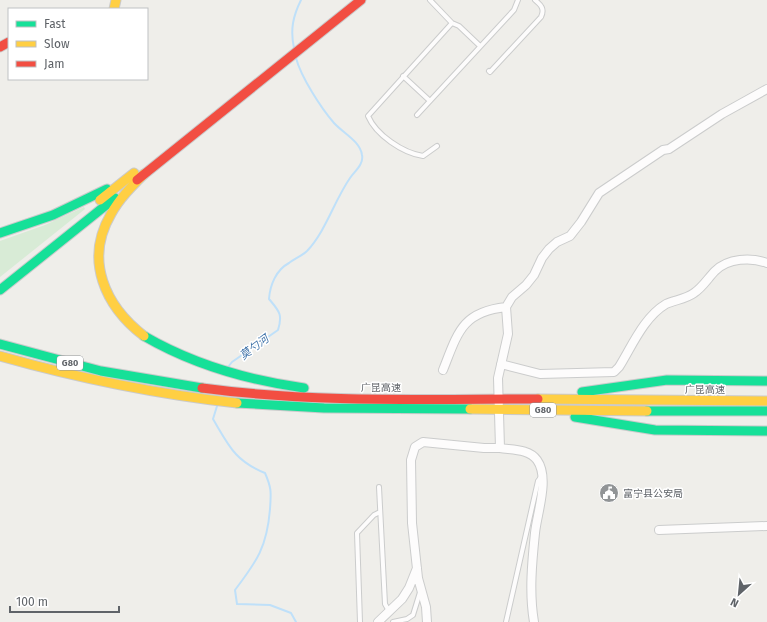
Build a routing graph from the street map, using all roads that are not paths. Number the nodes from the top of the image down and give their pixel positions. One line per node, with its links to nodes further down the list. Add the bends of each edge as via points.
1 (349, 0): 7 (main road)
2 (362, 0): 7 (main road)
3 (430, 0): 6 (lane)
4 (518, 0): 8 (lane, via 514,10)
5 (535, 0): 9 (lane, via 542,7 541,17)
6 (452, 23): 8 (lane, via 459,26); 10 (lane)
7 (315, 32): 15 (main road)
8 (480, 46): 12 (lane)
9 (489, 71)
10 (403, 76): 12 (lane); 14 (lane, via 370,112 368,118 381,133 403,149 423,156)
11 (767, 89): 20 (street, via 722,114 669,149 663,150 598,193 570,236 549,249 534,275 512,297)
12 (430, 101): 13 (lane)
13 (417, 115)
14 (437, 146)
15 (142, 172): 16 (main road, via 67,209); 18 (main road); 19 (main road); 26 (main road, via 117,202 107,219 100,244 99,269 108,298 120,314 134,328 198,362 238,376)
16 (0, 233)
17 (767, 263): 23 (street, via 746,259 722,266 695,293 667,304 643,328 614,372 535,373)
18 (0, 281)
19 (0, 290)
20 (506, 307): 23 (street, via 508,334); 24 (street, via 477,313 468,320 458,335)
21 (0, 344): 26 (main road, 广昆高速 / G80, via 57,360 141,378 238,392)
22 (0, 356): 29 (main road, G80, via 85,378 229,402 318,408)
23 (501, 364): 32 (street, via 498,378)
24 (443, 370)
25 (767, 381): 27 (main road, via 667,380)
26 (318, 393): 27 (main road, 广昆高速 / G80)
27 (534, 399): 28 (main road, 广昆高速 / G80)
28 (767, 401)
29 (534, 410): 30 (main road, G80); 31 (main road, via 655,430)
30 (767, 411)
31 (767, 431)
32 (500, 448): 33 (street, via 523,451 532,456 540,465); 38 (street, via 427,442 415,447 410,460 412,523)
33 (542, 477): 45 (lane, via 538,481); 46 (street, via 531,593)
34 (379, 487): 35 (lane)
35 (380, 512): 40 (lane, via 385,604); 41 (lane, via 356,533)
36 (767, 526): 37 (street)
37 (659, 530)
38 (417, 567): 39 (street); 40 (street, via 409,588)
39 (421, 588): 43 (lane, via 412,616 407,620); 44 (street)
40 (389, 611): 42 (street)
41 (360, 622)
42 (378, 622)
43 (394, 622)
44 (427, 622)
45 (506, 622)
46 (534, 622)

